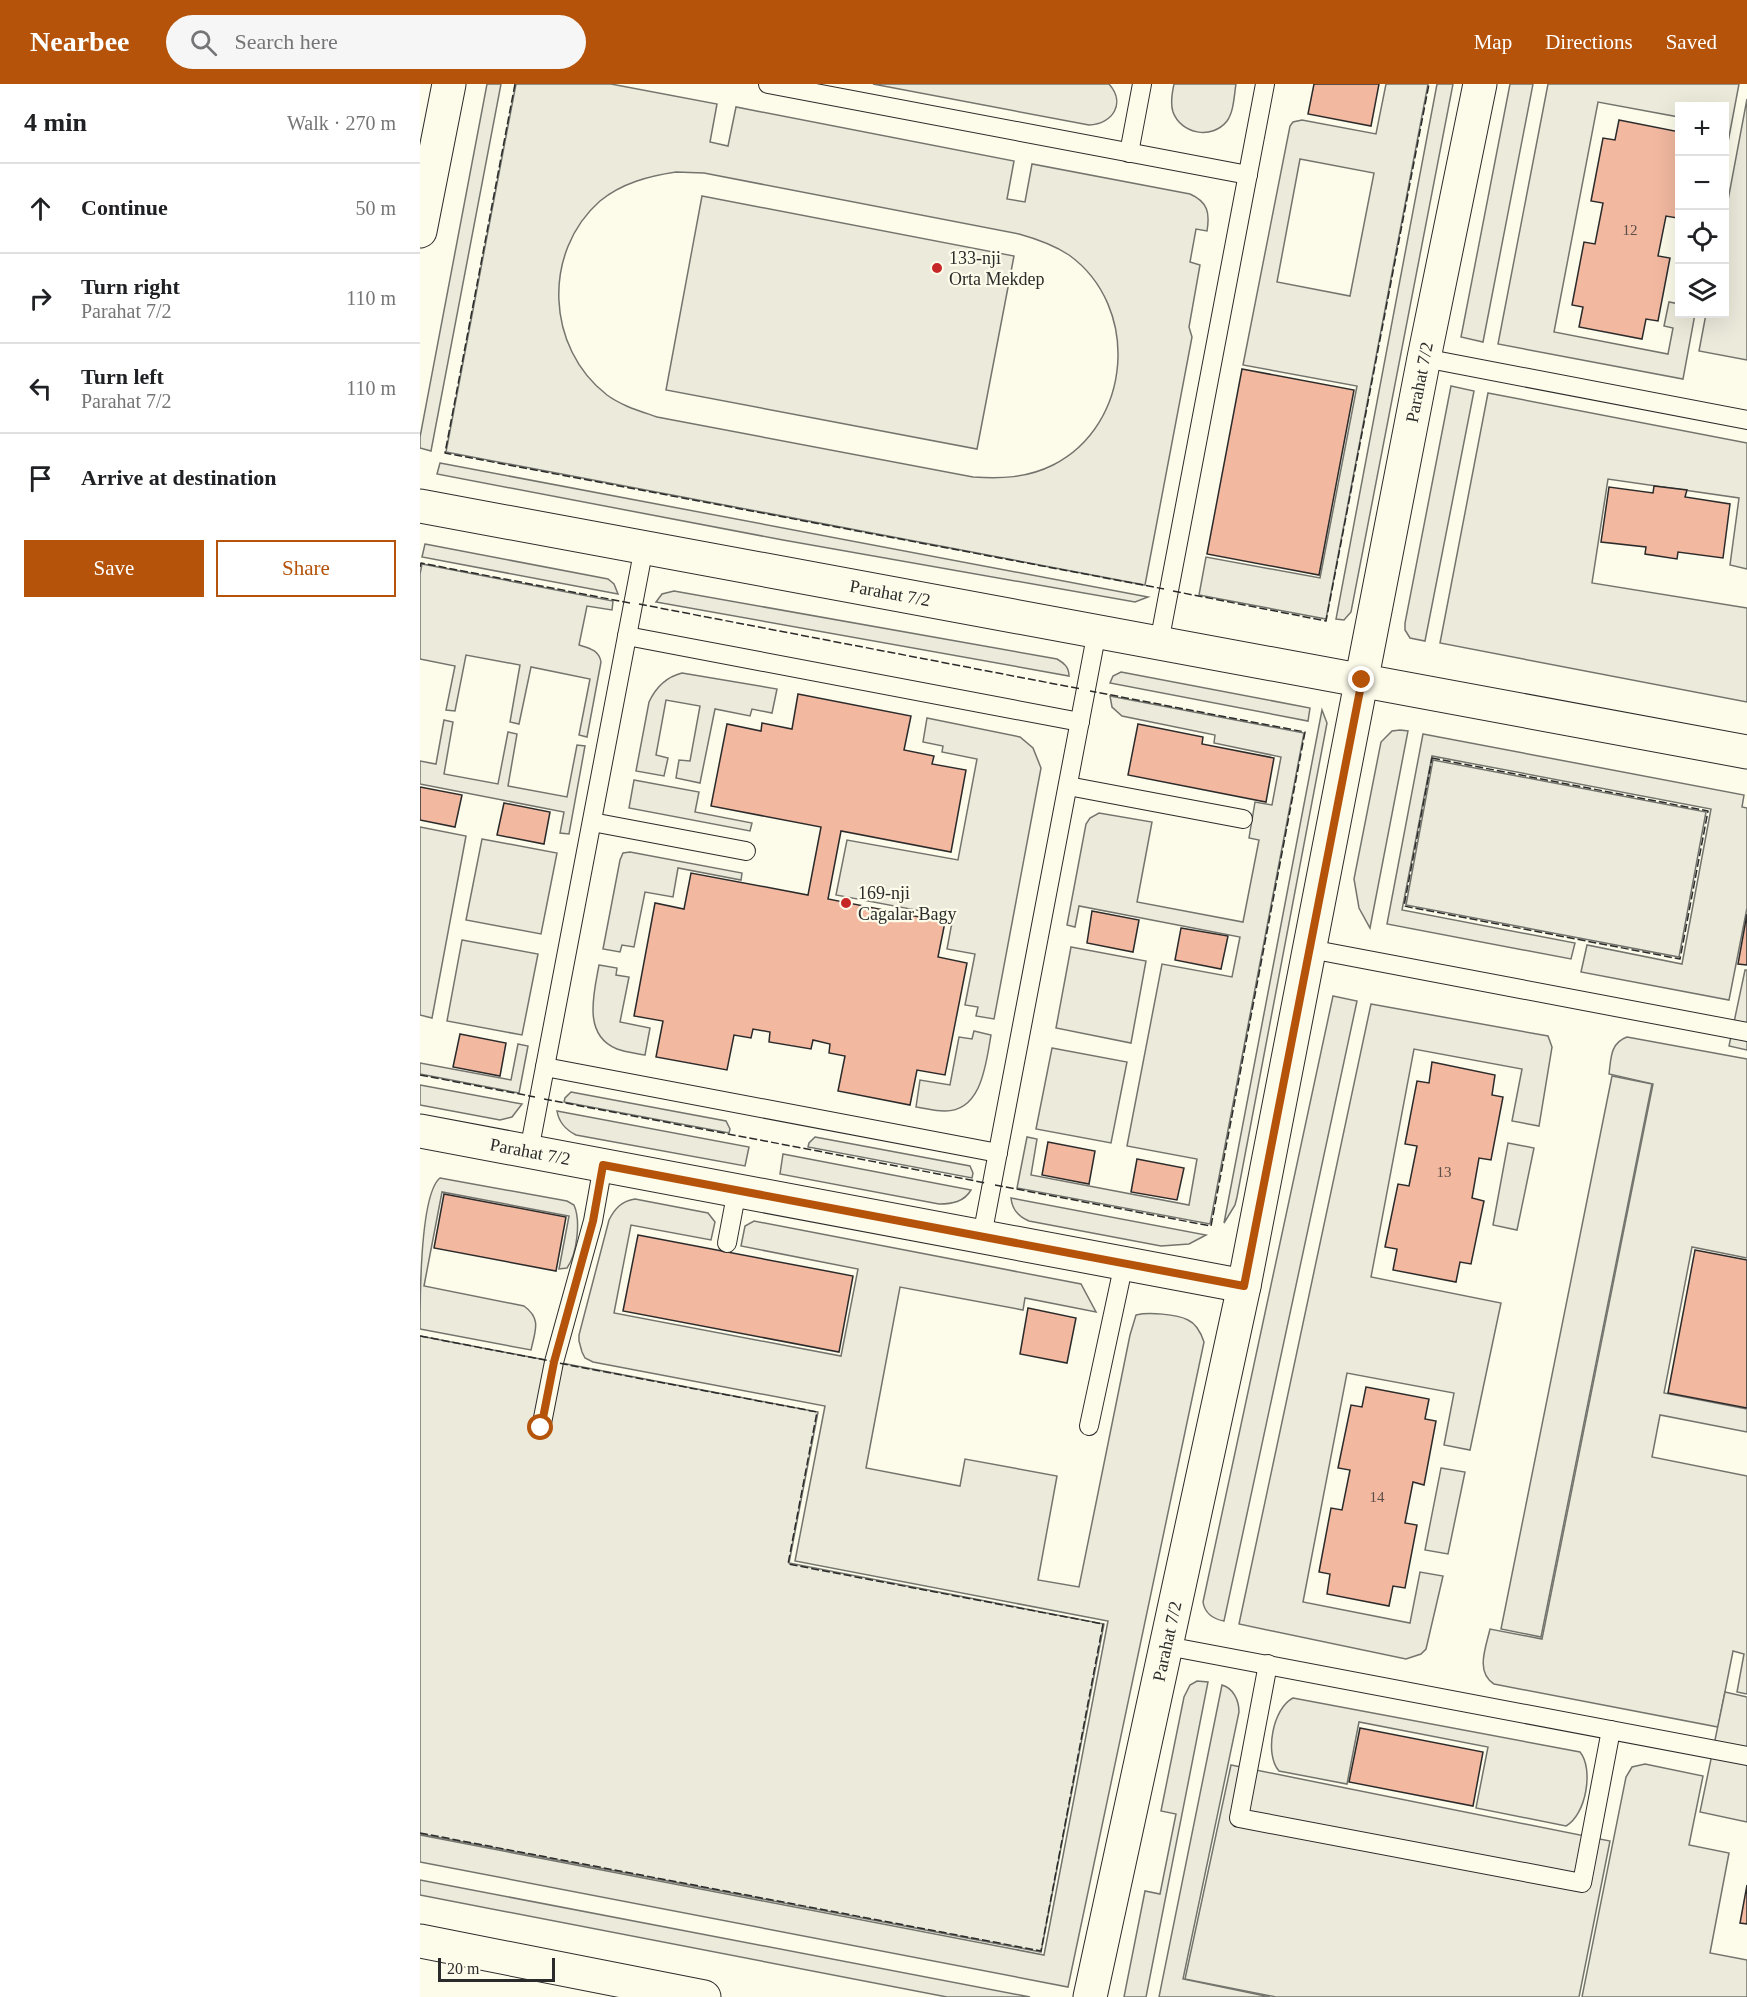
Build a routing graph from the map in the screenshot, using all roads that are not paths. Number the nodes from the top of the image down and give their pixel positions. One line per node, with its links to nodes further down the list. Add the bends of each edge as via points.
1 (449, 84): 9 (street)
2 (768, 84): 6 (lane)
3 (1142, 84): 7 (lane)
4 (1265, 84): 8 (lane)
5 (1480, 84): 10 (street, Parahat 7/2)
6 (800, 87): 7 (lane)
7 (1129, 153): 8 (lane)
8 (1248, 175): 16 (lane)
9 (420, 231)
10 (1424, 358): 11 (lane); 17 (street, Parahat 7/2)
11 (1747, 420)
12 (420, 506): 13 (street, Parahat 7/2)
13 (644, 547): 14 (street, Parahat 7/2); 15 (lane)
14 (1097, 631): 16 (street, Parahat 7/2); 18 (lane)
15 (627, 636): 18 (lane); 22 (lane)
16 (1159, 643): 17 (street, Parahat 7/2)
17 (1362, 680): 19 (street, Parahat 7/2); 24 (street, Parahat 7/2)
18 (1080, 722): 20 (lane)
19 (1747, 752)
20 (1068, 786): 21 (lane); 29 (lane)
21 (1243, 819)
22 (592, 822): 23 (lane); 26 (lane)
23 (746, 851)
24 (1310, 949): 25 (lane); 35 (street, Parahat 7/2)
25 (1747, 1032)
26 (545, 1067): 28 (lane); 29 (lane)
27 (420, 1131): 28 (street, Parahat 7/2)
28 (529, 1151): 30 (street, Parahat 7/2)
29 (998, 1154): 32 (lane)
30 (603, 1165): 31 (street, Parahat 7/2); 37 (lane, via 593,1221 554,1362)
31 (737, 1191): 32 (street, Parahat 7/2); 33 (lane)
32 (982, 1236): 34 (street, Parahat 7/2)
33 (727, 1243)
34 (1124, 1263): 35 (street, Parahat 7/2); 36 (lane)
35 (1244, 1286): 38 (street, Parahat 7/2)
36 (1089, 1426)
37 (541, 1428)
38 (1167, 1646): 39 (lane); 44 (street, Parahat 7/2)
39 (1268, 1665): 40 (lane); 40 (lane, via 1239,1818 1582,1883)
40 (1611, 1730): 41 (lane)
41 (1747, 1756)
42 (420, 1941): 43 (street)
43 (704, 1997)
44 (1090, 1997)

